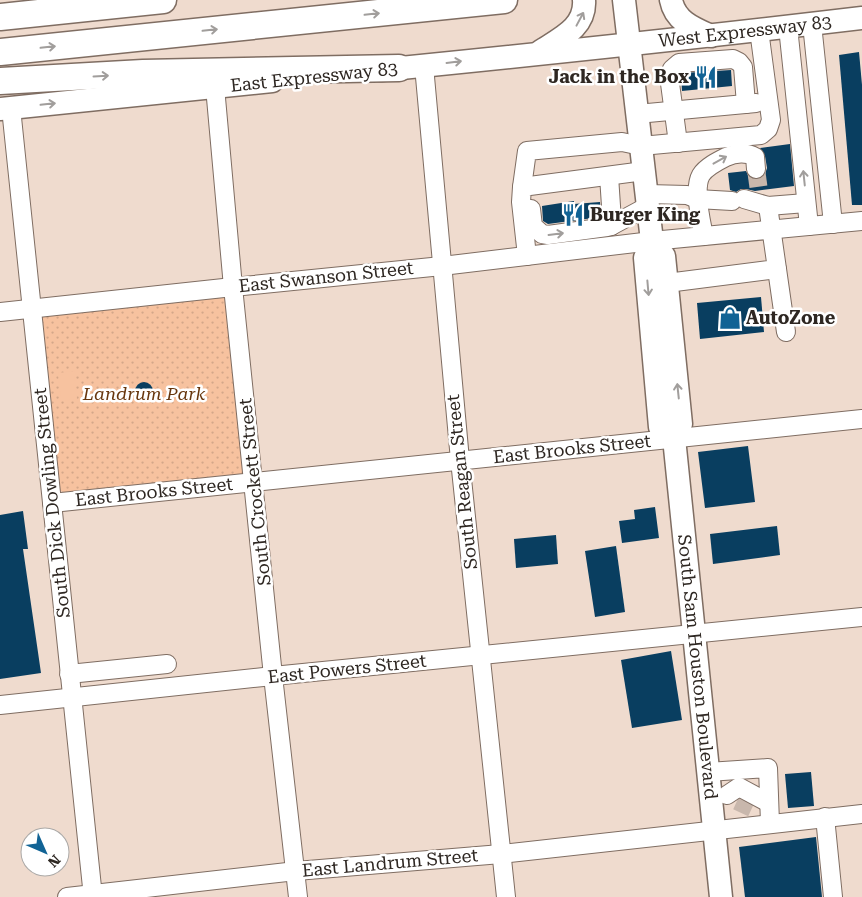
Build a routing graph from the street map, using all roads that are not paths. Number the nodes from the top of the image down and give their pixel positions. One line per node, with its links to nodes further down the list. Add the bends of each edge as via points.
1 (163, 0): 6 (highway)
2 (504, 0): 13 (highway, one-way to 2)
3 (584, 0): 14 (main road, one-way to 3, via 574,29 584,15)
4 (624, 0): 12 (main road, South Sam Houston Boulevard)
5 (671, 0): 11 (main road, via 676,13 687,25)
6 (0, 17)
7 (862, 18): 8 (main road, West Expressway 83)
8 (812, 24): 9 (main road, West Expressway 83); 35 (street)
9 (788, 27): 10 (main road, West Expressway 83); 33 (street, one-way to 9)
10 (759, 30): 11 (main road, West Expressway 83); 19 (street)
11 (710, 36): 12 (main road, West Expressway 83)
12 (629, 45): 14 (main road, East Expressway 83); 23 (main road, South Sam Houston Boulevard)
13 (0, 52)
14 (538, 53): 15 (main road, East Expressway 83, one-way to 14)
15 (424, 66): 16 (main road, East Expressway 83); 42 (street, South Reagan Street)
16 (399, 68): 17 (highway, one-way to 16, via 143,73); 18 (main road, East Expressway 83)
17 (0, 81)
18 (215, 87): 21 (main road, East Expressway 83, one-way to 18); 45 (street, South Crockett Street)
19 (768, 101): 20 (street); 24 (street, via 771,120 761,135)
20 (746, 104): 22 (street); 22 (street, via 743,67 739,62 733,59 679,63 669,76)
21 (6, 109): 46 (street, South Dick Dowling Street)
22 (674, 111): 23 (street); 24 (street)
23 (637, 114): 25 (main road, South Sam Houston Boulevard)
24 (678, 143): 25 (street)
25 (641, 146): 27 (main road, South Sam Houston Boulevard); 29 (street, via 622,142 528,151)
26 (756, 169): 30 (street, one-way to 26, via 701,176 716,162 730,156 751,154 756,158)
27 (644, 171): 28 (street); 31 (main road, South Sam Houston Boulevard)
28 (609, 176): 29 (street); 36 (street)
29 (525, 186): 36 (street, one-way to 36, via 533,226 542,234); 41 (street, via 521,202)
30 (697, 199): 31 (street, via 687,195); 32 (street); 39 (street)
31 (647, 200): 36 (street); 40 (main road, South Sam Houston Boulevard)
32 (752, 200): 33 (street); 38 (street)
33 (806, 203): 37 (street)
34 (862, 221): 35 (street, East Swanson Street)
35 (833, 224): 37 (street, East Swanson Street)
36 (611, 226)
37 (809, 226): 38 (street, East Swanson Street)
38 (772, 230): 39 (street, East Swanson Street); 43 (street)
39 (704, 236): 40 (street, East Swanson Street)
40 (652, 241): 41 (street, East Swanson Street); 44 (main road, South Sam Houston Boulevard, via 664,256); 50 (main road, South Sam Houston Boulevard, one-way to 50, via 645,258 660,427)
41 (527, 256): 42 (street, East Swanson Street)
42 (442, 266): 45 (street, East Swanson Street); 51 (street, South Reagan Street)
43 (777, 269): 44 (street); 48 (street)
44 (667, 284): 50 (main road, South Sam Houston Boulevard, one-way to 44, via 681,424)
45 (233, 286): 46 (street, East Swanson Street); 52 (street, South Crockett Street)
46 (32, 309): 47 (street, East Swanson Street); 53 (street, South Dick Dowling Street)
47 (0, 312)
48 (786, 332)
49 (862, 419): 50 (street, East Brooks Street)
50 (674, 438): 51 (street, East Brooks Street); 55 (main road, South Sam Houston Boulevard)
51 (460, 460): 52 (street, East Brooks Street); 56 (street, South Reagan Street)
52 (254, 482): 53 (street, East Brooks Street); 59 (street, South Crockett Street)
53 (52, 503): 58 (street, South Dick Dowling Street)
54 (862, 617): 55 (street, East Powers Street)
55 (694, 634): 56 (street, East Powers Street); 62 (main road, South Sam Houston Boulevard)
56 (479, 655): 59 (street, East Powers Street); 68 (street, South Reagan Street)
57 (167, 664): 58 (street)
58 (69, 674): 60 (street, South Dick Dowling Street)
59 (274, 676): 60 (street, East Powers Street); 69 (street, South Crockett Street)
60 (71, 697): 61 (street, East Powers Street); 70 (street, South Dick Dowling Street)
61 (0, 705)
62 (708, 772): 63 (main road, South Sam Houston Boulevard); 64 (street, via 768,768)
63 (732, 800): 64 (street); 64 (street, via 739,787); 67 (main road, South Sam Houston Boulevard)
64 (770, 812): 66 (street); 67 (street, East Landrum Street)
65 (862, 814): 66 (street)
66 (825, 818): 75 (street)
67 (714, 829): 68 (street, East Landrum Street); 74 (main road, South Sam Houston Boulevard)
68 (501, 854): 69 (street, East Landrum Street); 73 (street, South Reagan Street)
69 (296, 872): 70 (street, East Landrum Street); 72 (street, South Crockett Street)
70 (93, 896): 71 (street, East Landrum Street)
71 (67, 897)
72 (298, 897)
73 (506, 897)
74 (721, 897)
75 (833, 897)

